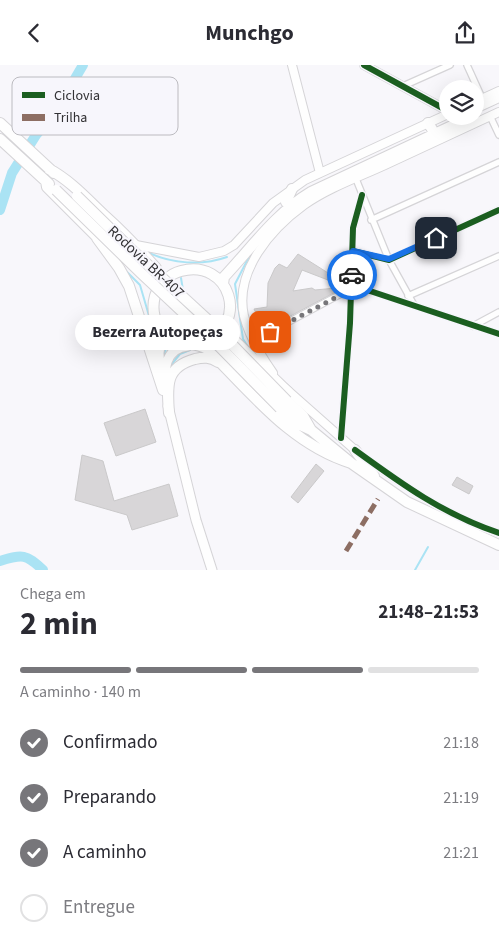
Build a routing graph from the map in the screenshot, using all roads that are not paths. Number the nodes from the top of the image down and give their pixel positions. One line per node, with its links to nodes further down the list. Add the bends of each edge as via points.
1 (292, 65): 28 (main road)
2 (364, 65): 6 (main road)
3 (450, 65): 6 (street)
4 (467, 65): 5 (street)
5 (472, 80)
6 (403, 86): 12 (main road)
7 (499, 91): 9 (main road)
8 (499, 97): 10 (highway)
9 (484, 98)
10 (484, 104)
11 (499, 105): 13 (highway)
12 (439, 108)
13 (484, 112)
14 (499, 112): 15 (main road)
15 (490, 116): 23 (street); 27 (main road)
16 (439, 120): 20 (main road)
17 (0, 123): 21 (highway, Rodovia BR-407)
18 (439, 123): 20 (highway)
19 (456, 125): 29 (highway)
20 (430, 126): 28 (main road); 33 (highway, via 310,185)
21 (12, 133)
22 (14, 135): 26 (highway, Rodovia BR-407)
23 (499, 135)
24 (3, 142): 30 (highway, Rodovia BR-407)
25 (499, 162): 35 (street)
26 (47, 166): 37 (highway, via 65,178); 58 (highway, Rodovia BR-407, bridge, via 115,235 210,322)
27 (378, 168): 29 (highway)
28 (320, 173): 31 (main road)
29 (356, 175): 32 (street); 43 (highway, via 311,191 280,215 224,277); 53 (main road, via 305,205 280,225 261,247 248,273 244,296 244,315)
30 (46, 181): 36 (highway, via 47,187); 58 (highway, Rodovia BR-407, bridge, via 219,346)
31 (292, 189): 33 (highway); 37 (main road, via 224,251 199,257)
32 (362, 195): 35 (street); 38 (street, via 354,221)
33 (286, 202): 42 (highway, via 263,223 224,270)
34 (499, 209): 40 (street)
35 (371, 219): 40 (street)
36 (97, 238): 46 (highway, via 152,290); 57 (highway, via 129,286)
37 (136, 245): 41 (highway, via 158,270 166,274)
38 (353, 251): 40 (street); 44 (street)
39 (499, 256): 45 (street)
40 (389, 259): 45 (street)
41 (175, 273): 42 (highway, via 188,269); 46 (highway, via 165,280)
42 (209, 273): 43 (highway)
43 (223, 284): 49 (highway, via 229,296)
44 (352, 287): 47 (street); 53 (street); 60 (street)
45 (408, 296): 47 (street)
46 (155, 297): 51 (highway, via 154,314)
47 (414, 305): 50 (street)
48 (499, 312): 50 (street)
49 (228, 321): 55 (highway, via 212,340); 58 (highway, via 234,340)
50 (472, 325): 52 (street)
51 (162, 331): 54 (highway, via 176,342); 57 (main road, via 158,362)
52 (499, 335)
53 (253, 341): 58 (main road)
54 (188, 345): 55 (highway); 59 (main road, via 174,350 165,365)
55 (200, 345): 56 (highway)
56 (221, 363): 59 (highway, via 208,357 185,362 178,367 168,386); 62 (highway, via 305,443)
57 (163, 391): 59 (main road)
58 (285, 400): 60 (main road); 62 (highway, Rodovia BR-407, via 296,423 311,430)
59 (169, 413): 66 (main road)
60 (340, 438): 61 (main road)
61 (355, 450): 63 (highway); 64 (street, via 452,515)
62 (351, 463): 63 (highway)
63 (381, 484): 65 (highway, via 423,510)
64 (499, 533)
65 (499, 545)
66 (212, 570)

